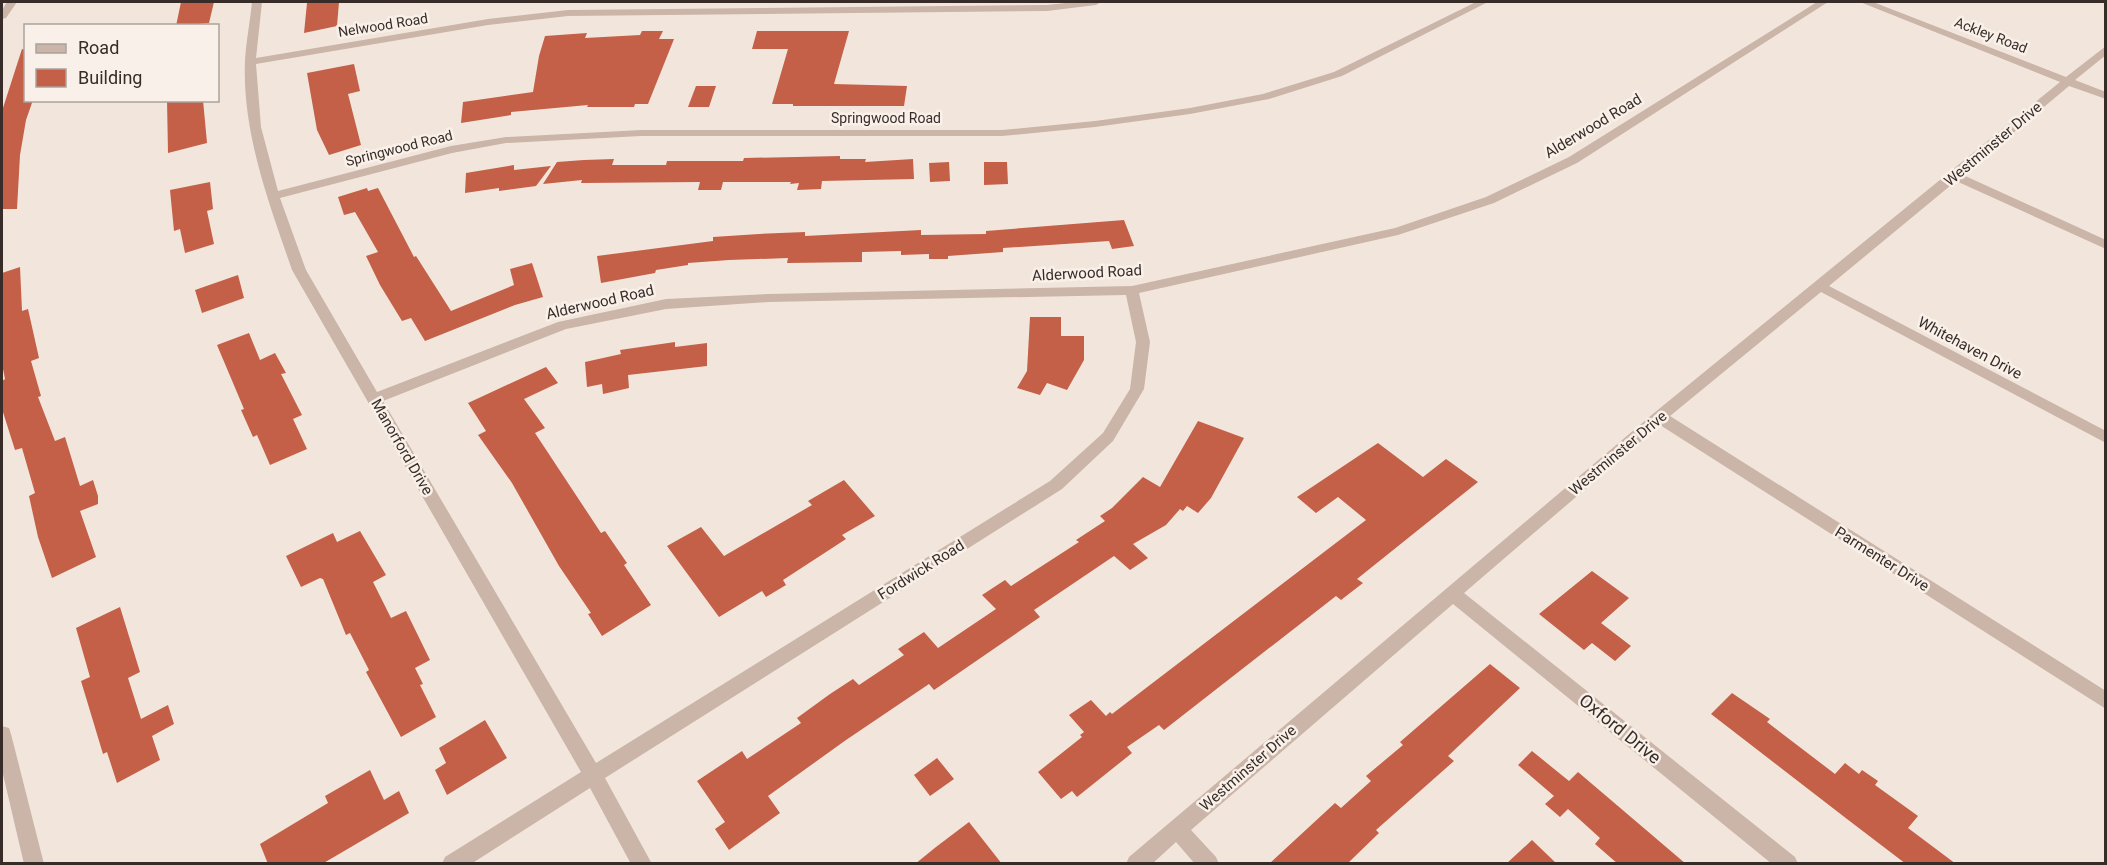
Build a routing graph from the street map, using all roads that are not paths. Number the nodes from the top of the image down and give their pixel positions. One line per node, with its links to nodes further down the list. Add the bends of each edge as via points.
1 (12, 2): 7 (street)
2 (257, 2): 9 (street, Manorford Drive)
3 (1096, 2): 9 (street, Nelwood Road, via 1047,8 568,13 488,22)
4 (1483, 2): 13 (street, Springwood Road, via 1338,75 1265,97 1190,111 1002,133 641,133 506,140 451,150)
5 (1823, 2): 16 (street, Alderwood Road, via 1573,160 1490,200 1398,231)
6 (1865, 2): 10 (street, Ackley Road)
7 (2, 16)
8 (2106, 49): 10 (street, Westminster Drive)
9 (250, 62): 13 (street, Manorford Drive, via 255,127)
10 (2067, 81): 11 (street, Ackley Road); 12 (street, Westminster Drive)
11 (2106, 96)
12 (1955, 176): 14 (street); 15 (street, Westminster Drive)
13 (273, 196): 17 (street, Manorford Drive, via 299,270)
14 (2106, 245)
15 (1819, 286): 18 (street, Westminster Drive); 19 (street, Whitehaven Drive)
16 (1132, 290): 17 (street, Alderwood Road, via 666,304 563,324); 23 (street, Fordwick Road, via 1143,342 1137,389 1108,436 1056,485)
17 (374, 399): 23 (street, Manorford Drive)
18 (1659, 417): 20 (street, Westminster Drive); 21 (street, Parmenter Drive)
19 (2106, 438)
20 (1452, 594): 24 (street, Westminster Drive); 30 (street, Oxford Drive)
21 (2106, 701)
22 (2, 734): 25 (street)
23 (593, 775): 26 (street, Fordwick Road); 27 (street, Manorford Drive)
24 (1178, 829): 28 (street, Westminster Drive); 29 (street)
25 (34, 864)
26 (452, 864)
27 (642, 864)
28 (1136, 864)
29 (1209, 864)
30 (1788, 864)

